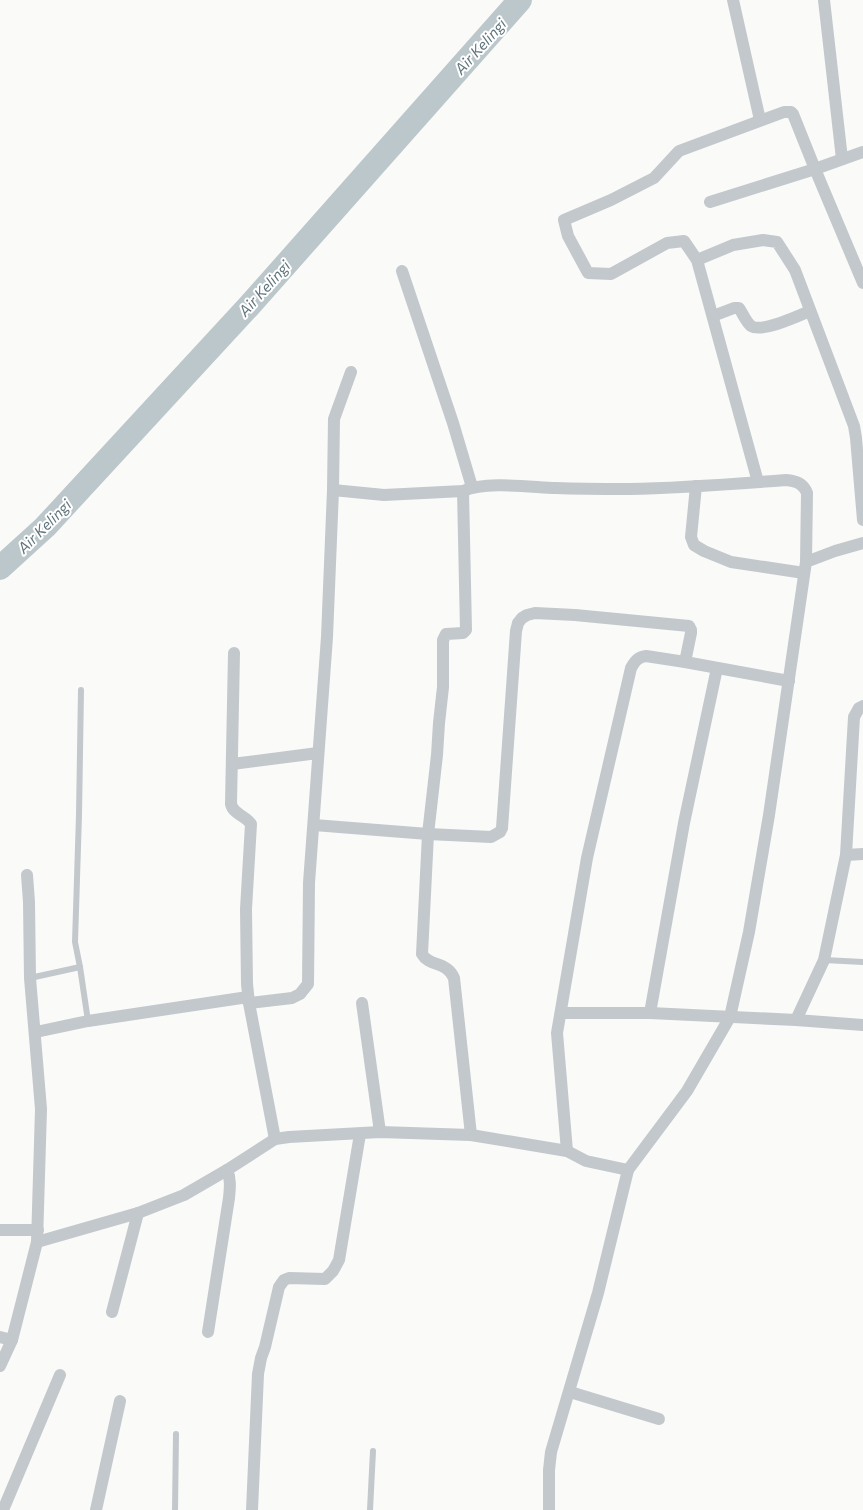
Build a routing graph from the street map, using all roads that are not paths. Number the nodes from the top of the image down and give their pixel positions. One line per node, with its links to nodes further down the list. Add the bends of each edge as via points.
1 (733, 0): 3 (street)
2 (824, 0): 5 (street)
3 (760, 120): 6 (street, via 791,112); 8 (street, via 679,151 654,178 564,220 568,236 588,273 611,274 667,243 684,241)
4 (863, 152): 5 (street)
5 (842, 159): 6 (street)
6 (814, 169): 7 (street); 10 (street)
7 (710, 202)
8 (697, 260): 11 (street, via 733,245 763,240 777,242 795,270); 12 (street)
9 (402, 271): 16 (street, via 453,423)
10 (863, 283)
11 (810, 311): 12 (street, via 766,328 757,328 749,324 739,308); 18 (street, via 854,426)
12 (713, 316): 14 (street)
13 (351, 372): 17 (street, via 334,419)
14 (758, 482): 15 (street); 20 (street, via 786,480 805,488)
15 (696, 486): 16 (street, via 630,489 490,486); 20 (street, via 691,537 694,545 731,562)
16 (468, 489): 17 (street, via 384,494); 30 (street, via 466,630 460,634 446,634 443,640 443,687 438,755)
17 (334, 490): 27 (street)
18 (863, 520)
19 (863, 543): 20 (street, via 835,551)
20 (805, 567): 24 (street)
21 (234, 653): 28 (street)
22 (685, 662): 23 (street); 30 (street, via 691,633 689,626 575,615 527,615 518,623 516,631 502,828 491,837); 40 (street, via 641,657 631,668 587,858)
23 (717, 668): 24 (street); 41 (street, via 684,823)
24 (789, 681): 42 (street, via 749,932)
25 (81, 690): 36 (lane, via 75,942)
26 (863, 706): 32 (street, via 854,717)
27 (318, 753): 28 (street); 29 (street)
28 (232, 764): 38 (street, via 232,808 251,824 246,909)
29 (314, 825): 30 (street); 38 (street, via 309,883 308,984 300,994 292,998)
30 (428, 834): 49 (street, via 422,954 426,959 448,969 454,978)
31 (863, 854): 32 (street)
32 (846, 855): 34 (street)
33 (27, 875): 37 (street)
34 (824, 960): 35 (lane); 43 (street)
35 (863, 962)
36 (80, 967): 37 (lane); 44 (lane)
37 (30, 978): 46 (street)
38 (248, 1000): 44 (street); 50 (street)
39 (362, 1003): 47 (street)
40 (562, 1013): 41 (street); 51 (street, via 557,1033)
41 (650, 1013): 42 (street)
42 (730, 1017): 43 (street); 53 (street, via 687,1091)
43 (796, 1020): 45 (street)
44 (88, 1021): 46 (street)
45 (863, 1025)
46 (36, 1032): 56 (street, via 41,1109)
47 (380, 1132): 48 (street); 49 (street)
48 (360, 1134): 50 (street); 72 (street, via 339,1260 325,1279 289,1278 279,1287 258,1374)
49 (471, 1135): 51 (street)
50 (275, 1138): 52 (street)
51 (568, 1151): 53 (street, via 586,1161)
52 (227, 1170): 54 (street, via 184,1194); 59 (street, via 229,1198)
53 (628, 1170): 64 (street, via 598,1293)
54 (138, 1213): 57 (street); 58 (street)
55 (0, 1230): 56 (street)
56 (38, 1230): 57 (street)
57 (37, 1242): 61 (street)
58 (112, 1312)
59 (208, 1332)
60 (0, 1337): 61 (street)
61 (12, 1340): 62 (street)
62 (0, 1366)
63 (60, 1375): 69 (street)
64 (570, 1392): 66 (street); 74 (street, via 551,1452)
65 (120, 1401): 70 (street)
66 (659, 1419)
67 (176, 1434): 71 (lane)
68 (373, 1451): 73 (lane)
69 (3, 1510)
70 (96, 1510)
71 (175, 1510)
72 (252, 1510)
73 (370, 1510)
74 (549, 1510)

